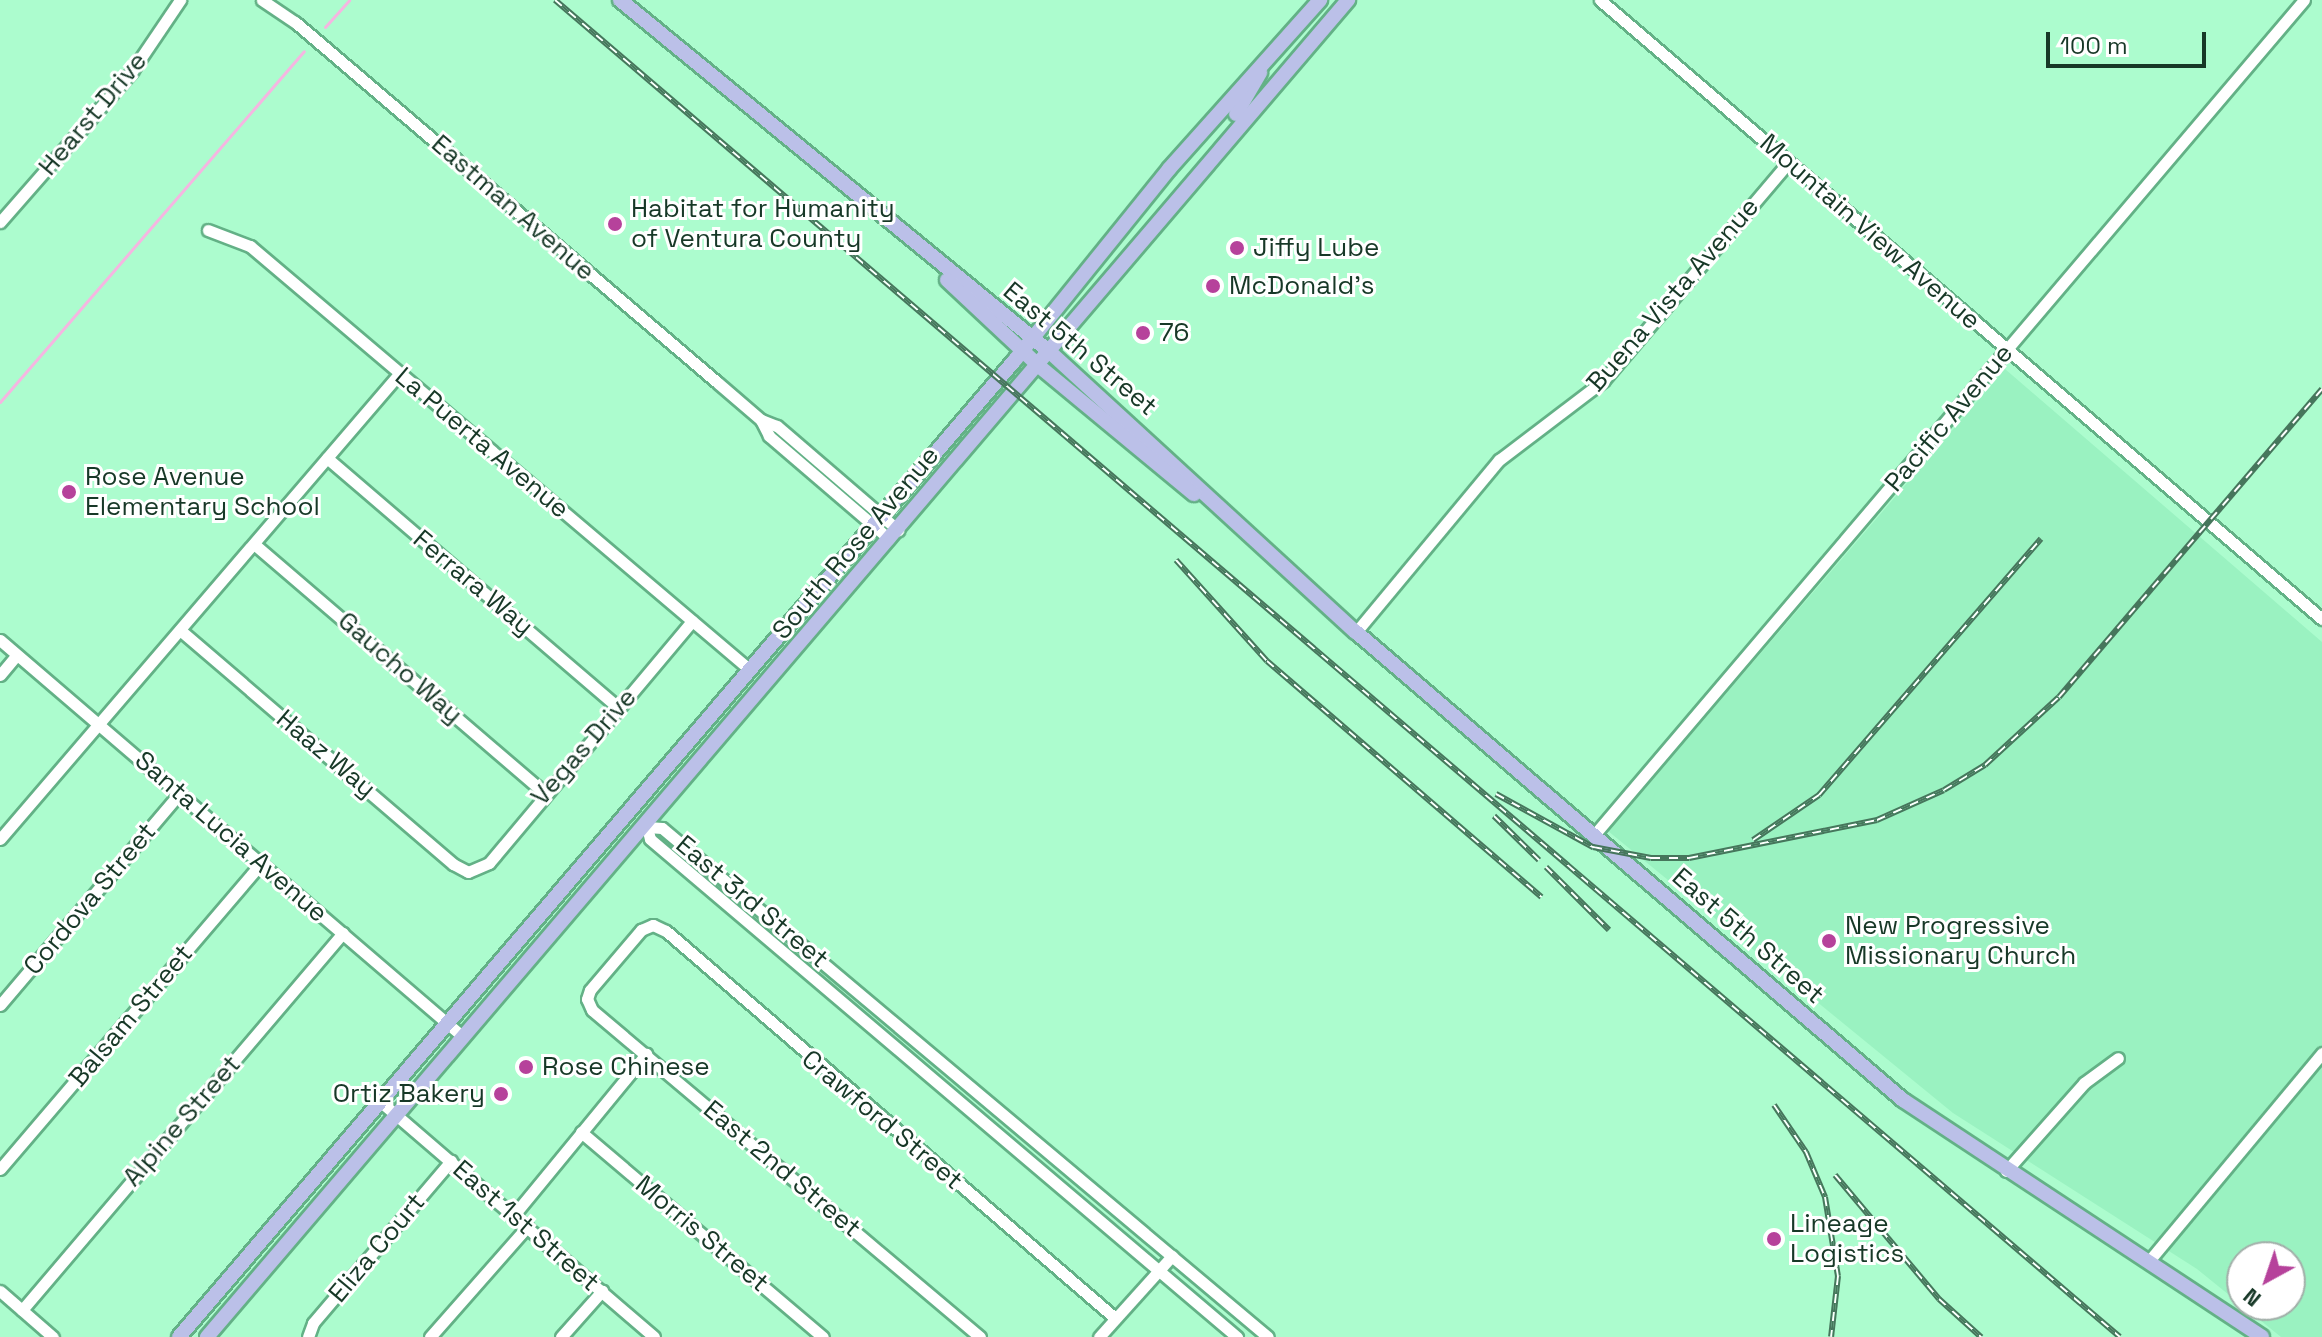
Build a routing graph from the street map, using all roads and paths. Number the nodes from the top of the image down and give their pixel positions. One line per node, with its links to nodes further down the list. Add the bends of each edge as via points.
1 (180, 0): 12 (street, Hearst Drive, via 132,71)
2 (262, 0): 21 (street, Eastman Avenue, via 314,38 761,420 777,426)
3 (620, 0): 11 (main road, East 5th Street)
4 (1320, 0): 8 (main road, South Rose Avenue)
5 (1348, 0): 10 (main road, South Rose Avenue)
6 (1600, 0): 9 (street, Mountain View Avenue)
7 (2304, 0): 15 (street, Pacific Avenue)
8 (1264, 62): 10 (main road, via 1249,100 1197,159); 14 (main road, South Rose Avenue, via 1161,178)
9 (1789, 162): 15 (street, Mountain View Avenue); 28 (street, Buena Vista Avenue, via 1603,381 1499,460)
10 (1197, 172): 17 (main road, South Rose Avenue)
11 (882, 220): 14 (main road, East 5th Street); 16 (main road, East 5th Street)
12 (0, 222)
13 (208, 230): 19 (street, La Puerta Avenue, via 250,246)
14 (1033, 338): 16 (main road, South Rose Avenue); 17 (main road, East 5th Street)
15 (2008, 350): 25 (street, Mountain View Avenue); 39 (street, Pacific Avenue)
16 (1023, 351): 18 (main road, East 5th Street); 21 (main road, South Rose Avenue)
17 (1051, 353): 18 (main road, South Rose Avenue); 22 (main road, East 5th Street, via 1164,452)
18 (1039, 366): 22 (main road, East 5th Street); 23 (main road, South Rose Avenue)
19 (399, 374): 20 (street); 26 (street, La Puerta Avenue)
20 (327, 458): 24 (street); 33 (street, Ferrara Way)
21 (877, 520): 23 (street, Eastman Avenue); 31 (main road, South Rose Avenue)
22 (1237, 526): 28 (main road, East 5th Street)
23 (894, 534): 38 (main road, South Rose Avenue)
24 (254, 544): 27 (street); 36 (street, Gaucho Way)
25 (2322, 619)
26 (692, 621): 31 (street, La Puerta Avenue); 33 (street, Vegas Drive)
27 (180, 630): 34 (street); 42 (street, Haaz Way, via 453,864)
28 (1356, 632): 39 (main road, East 5th Street)
29 (0, 640): 30 (street, Santa Lucia Avenue)
30 (17, 655): 32 (street); 34 (street, Santa Lucia Avenue)
31 (749, 669): 37 (main road, South Rose Avenue)
32 (0, 675)
33 (618, 707): 36 (street, Vegas Drive)
34 (100, 725): 35 (street, Santa Lucia Avenue); 40 (street)
35 (180, 793): 41 (street, Santa Lucia Avenue); 46 (street, Cordova Street)
36 (545, 793): 42 (street, Vegas Drive, via 489,863)
37 (630, 813): 38 (street); 43 (main road, South Rose Avenue)
38 (647, 827): 47 (main road, South Rose Avenue); 61 (street, East 3rd Street, via 662,828); 63 (street, East 3rd Street, via 650,839)
39 (1594, 835): 58 (main road, East 5th Street, via 1903,1100)
40 (0, 839)
41 (261, 863): 45 (street, Santa Lucia Avenue); 57 (street, Balsam Street)
42 (474, 871)
43 (538, 921): 47 (main road, via 538,935 487,993); 48 (main road, South Rose Avenue)
44 (649, 925): 51 (street, East 2nd Street, via 595,982 587,999 592,1010); 67 (street, Crawford Street, via 666,931)
45 (343, 933): 48 (street, Santa Lucia Avenue); 66 (street, Alpine Street)
46 (0, 1005)
47 (489, 1006): 49 (main road, South Rose Avenue)
48 (449, 1023): 49 (street, Santa Lucia Avenue); 53 (main road, South Rose Avenue)
49 (462, 1036): 54 (main road, South Rose Avenue)
50 (2322, 1053): 62 (street)
51 (646, 1054): 55 (street); 76 (street, East 2nd Street)
52 (2118, 1058): 58 (street, via 2084,1083)
53 (381, 1102): 54 (street, East 1st Street); 69 (main road, South Rose Avenue)
54 (398, 1116): 56 (street, East 1st Street); 70 (main road, South Rose Avenue)
55 (581, 1132): 59 (street); 75 (street, Morris Street)
56 (451, 1161): 59 (street, East 1st Street); 71 (street, Eliza Court, via 313,1323)
57 (0, 1169)
58 (2006, 1171): 62 (main road, East 5th Street)
59 (513, 1216): 60 (street, East 1st Street)
60 (527, 1227): 65 (street, East 1st Street); 72 (street)
61 (1172, 1256): 63 (street); 79 (street, East 3rd Street)
62 (2148, 1262): 80 (main road, East 5th Street)
63 (1159, 1270): 67 (street); 78 (street, East 3rd Street)
64 (0, 1291): 66 (street)
65 (602, 1291): 73 (street); 74 (street, East 1st Street)
66 (22, 1310): 68 (street)
67 (1115, 1318): 77 (street)
68 (53, 1337)
69 (179, 1337)
70 (207, 1337)
71 (308, 1337)
72 (430, 1337)
73 (561, 1337)
74 (654, 1337)
75 (823, 1337)
76 (980, 1337)
77 (1099, 1337)
78 (1237, 1337)
79 (1268, 1337)
80 (2262, 1337)

